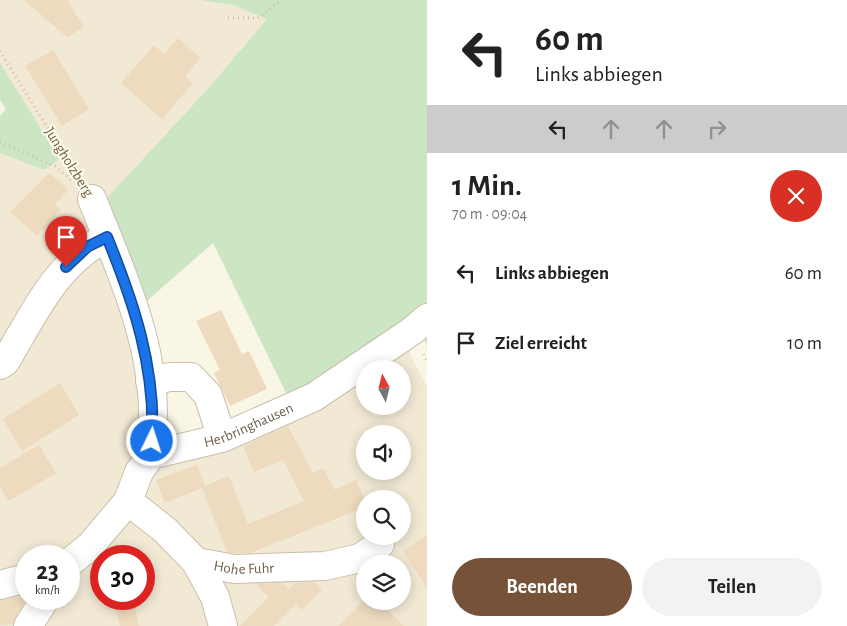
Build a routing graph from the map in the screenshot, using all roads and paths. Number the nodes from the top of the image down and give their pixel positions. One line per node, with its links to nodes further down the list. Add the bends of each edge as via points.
1 (282, 0): 2 (path, via 258,18)
2 (228, 18)
3 (0, 51): 5 (path, Jungholzberg)
4 (0, 142): 5 (path, via 55,166)
5 (92, 199): 6 (street, Jungholzberg)
6 (107, 237): 8 (street, via 87,247 56,277 5,362); 9 (street, Jungholzberg, via 131,297)
7 (427, 318): 10 (street, Herbringhausen, via 314,397)
8 (0, 365)
9 (150, 381): 10 (street, via 170,376 191,377 208,395); 11 (street, Jungholzberg, via 154,413)
10 (222, 438): 11 (street, Herbringhausen)
11 (151, 456): 12 (street, via 139,472)
12 (128, 501): 14 (street); 15 (street, Hohe Fuhr, via 165,530)
13 (379, 545): 15 (street, Hohe Fuhr, via 360,558 325,566 235,568)
14 (80, 554)
15 (196, 562): 20 (street, via 215,598)
16 (15, 581): 17 (street)
17 (0, 585)
18 (38, 610): 19 (street)
19 (28, 626)
20 (223, 626)

